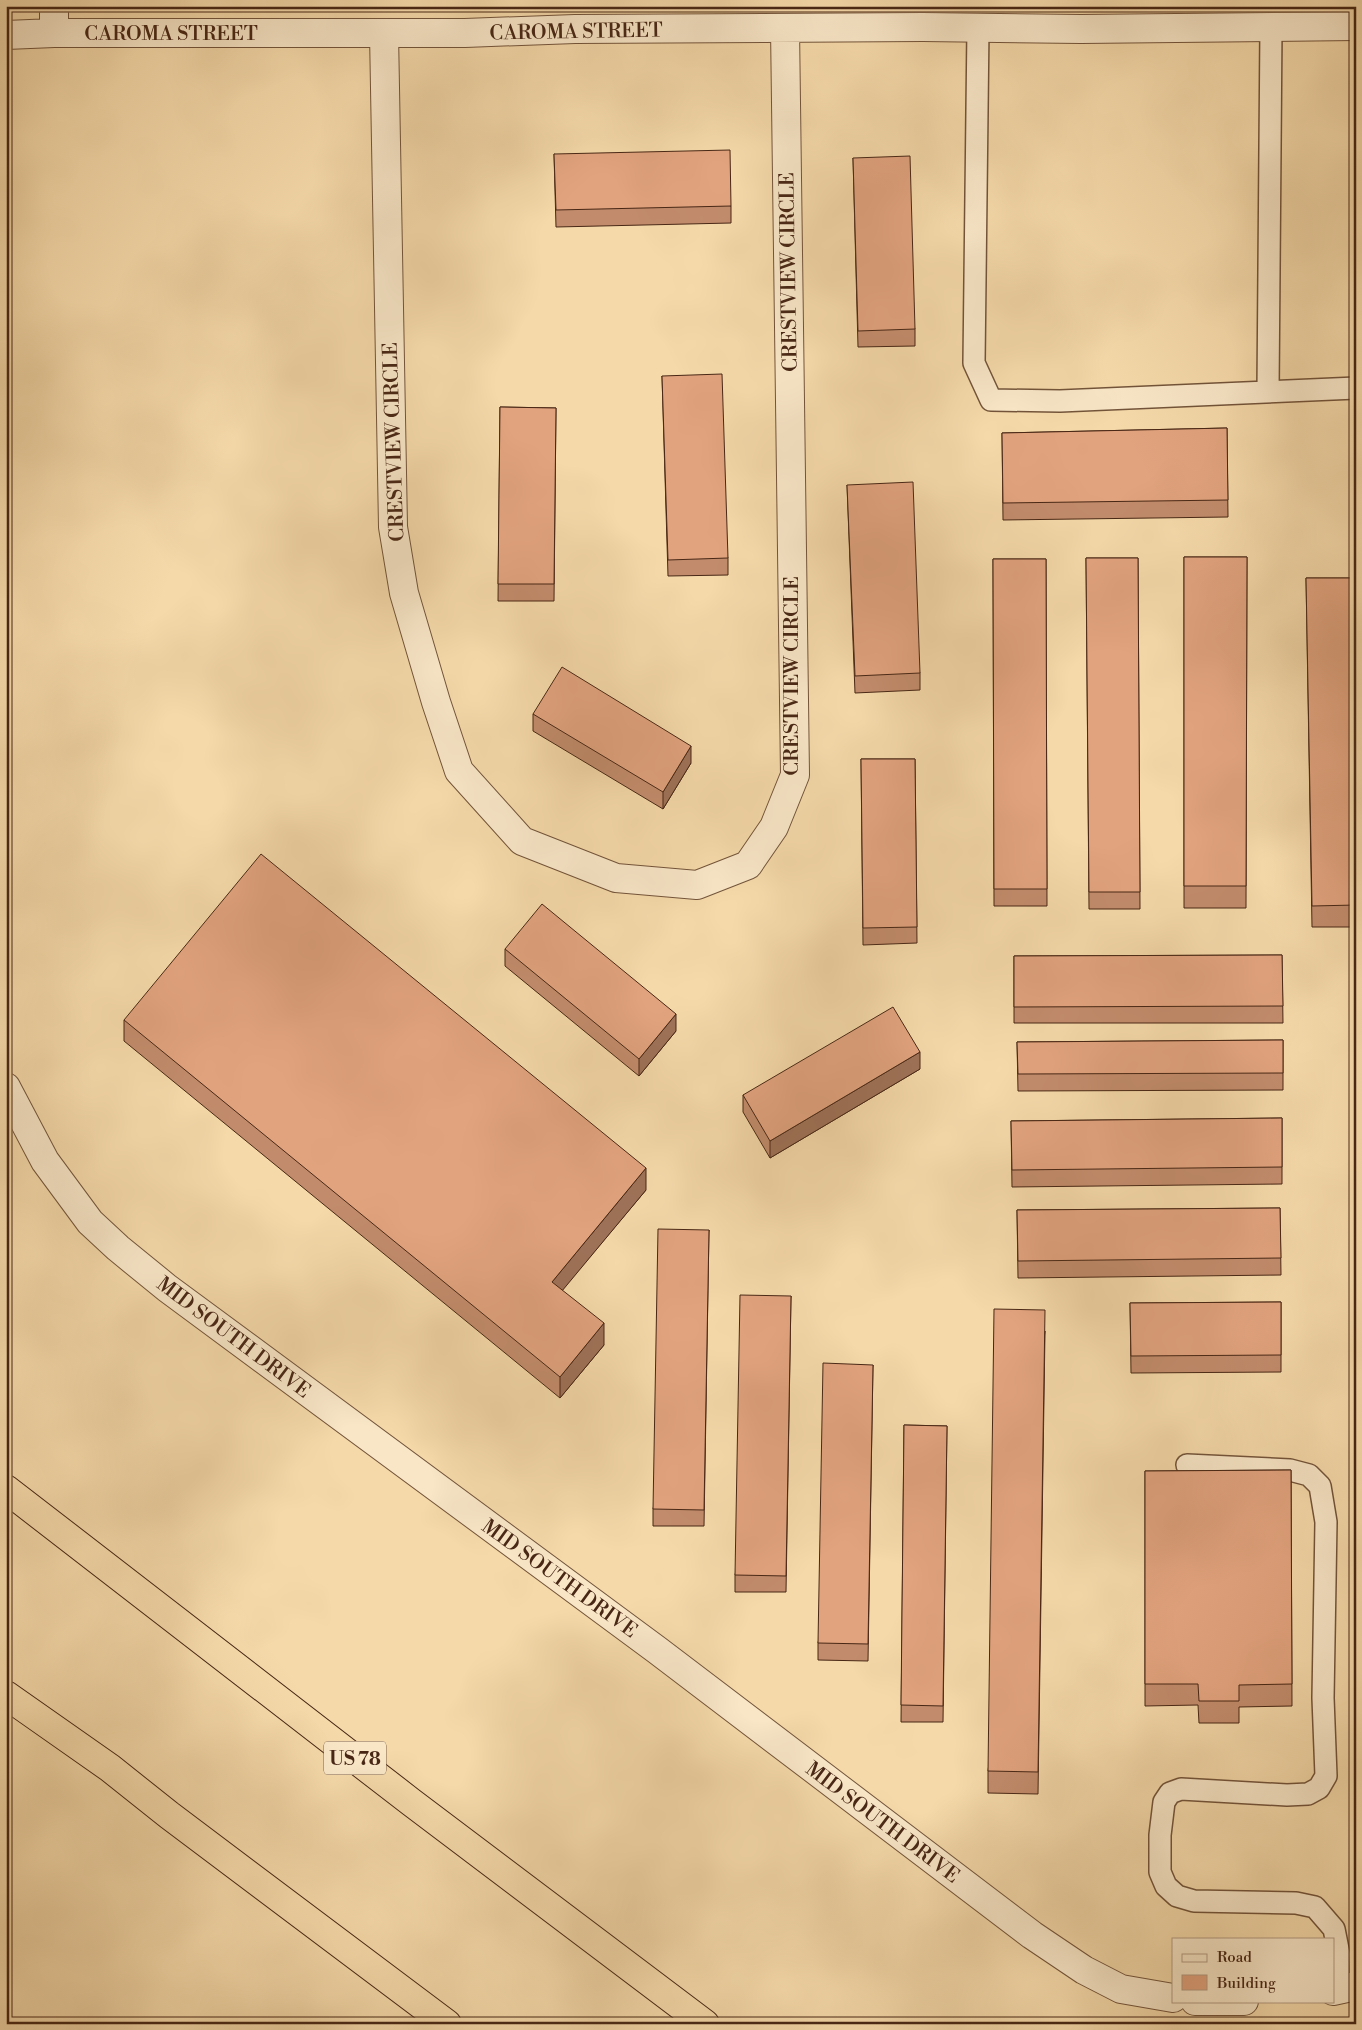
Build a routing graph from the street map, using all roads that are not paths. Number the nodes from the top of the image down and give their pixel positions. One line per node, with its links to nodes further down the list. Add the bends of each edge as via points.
1 (54, 6): 6 (street)
2 (1356, 26): 4 (street, CAROMA STREET)
3 (978, 27): 4 (street, CAROMA STREET); 5 (street, CAROMA STREET); 10 (lane, via 974,363 991,400 1060,401)
4 (1271, 27): 10 (lane)
5 (785, 28): 7 (street, CAROMA STREET); 7 (street, CRESTVIEW CIRCLE, via 795,775 774,827 748,866 697,886 616,878 522,841 459,771 404,593 393,528)
6 (54, 33): 7 (street, CAROMA STREET); 8 (street, CAROMA STREET)
7 (384, 34)
8 (6, 35)
9 (1356, 388): 10 (lane)
10 (1268, 391)
11 (6, 1087): 16 (street, MID SOUTH DRIVE, via 45,1161 90,1222 167,1288 649,1644 1032,1934 1084,1970 1121,1989)
12 (1188, 1465): 15 (lane, via 1290,1470 1309,1475 1320,1486 1326,1522 1323,1698 1326,1776 1319,1788 1308,1794 1287,1796 1181,1789 1170,1793 1164,1802 1160,1872 1166,1886 1176,1896 1194,1901 1296,1903 1315,1907 1334,1929)
13 (6, 1489): 18 (highway, US 78, via 403,1796)
14 (6, 1695): 17 (highway, via 110,1768)
15 (1342, 1989)
16 (1172, 1998)
17 (447, 2024)
18 (706, 2024)

